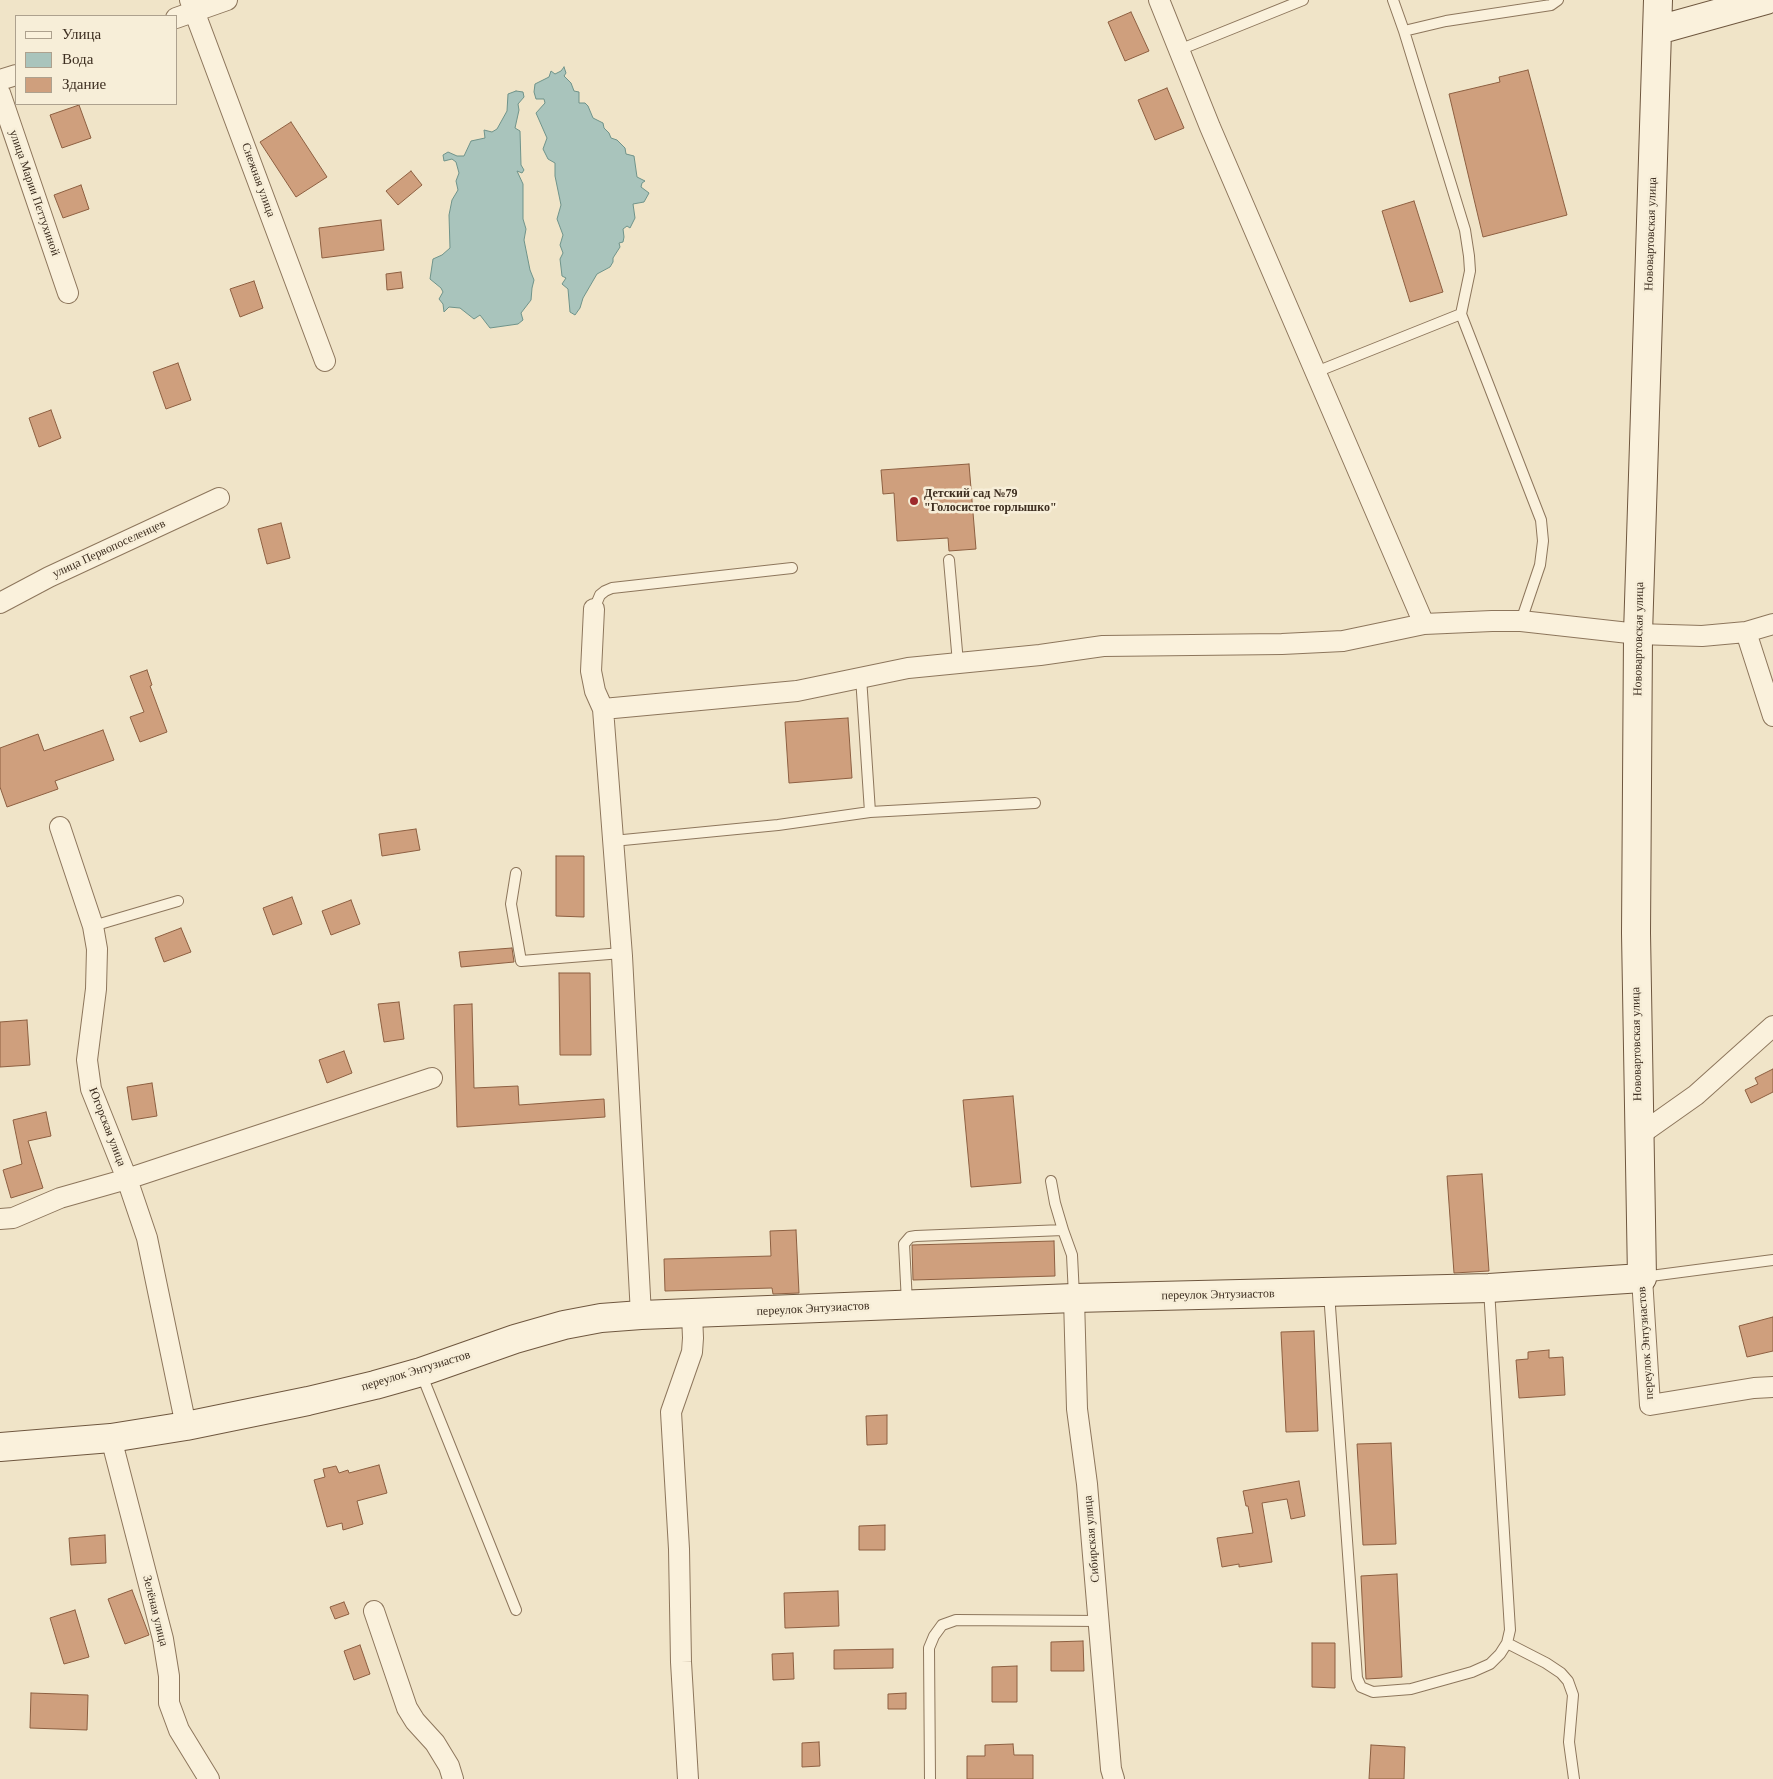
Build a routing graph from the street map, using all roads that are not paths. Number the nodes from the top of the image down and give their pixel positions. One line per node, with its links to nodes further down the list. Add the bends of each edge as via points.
1 (227, 0): 8 (street)
2 (1159, 0): 11 (street)
3 (1303, 0): 11 (lane)
4 (1393, 0): 9 (lane)
5 (1558, 0): 9 (lane, via 1551,4)
6 (1658, 0): 10 (main road, Нововартовская улица)
7 (1766, 0): 10 (main road)
8 (187, 10): 17 (street, Снежная улица)
9 (1404, 30): 16 (lane, via 1465,230 1470,272)
10 (1658, 30): 28 (main road, Нововартовская улица)
11 (1179, 50): 18 (street)
12 (15, 74): 13 (street)
13 (0, 80)
14 (0, 94): 15 (street, улица Марии Петтухиной)
15 (68, 293)
16 (1460, 314): 18 (lane); 24 (lane, via 1541,520 1540,565)
17 (325, 361)
18 (1316, 372): 25 (street)
19 (219, 498): 22 (street, улица Первопоселенцев)
20 (949, 560): 29 (lane)
21 (792, 568): 23 (lane, via 612,588 600,595)
22 (0, 603)
23 (594, 609): 31 (street, via 591,670)
24 (1521, 621): 25 (street); 28 (street)
25 (1424, 624): 29 (street, via 1343,641 1103,646)
26 (1773, 624): 27 (street)
27 (1746, 632): 28 (street, via 1702,636); 32 (street)
28 (1638, 634): 43 (main road, Нововартовская улица)
29 (958, 663): 30 (street)
30 (861, 677): 31 (street, via 797,691); 34 (lane)
31 (603, 709): 36 (street)
32 (1773, 716)
33 (1035, 803): 34 (lane)
34 (870, 812): 36 (lane, via 778,825)
35 (60, 827): 39 (street, Югорская улица)
36 (613, 841): 40 (street)
37 (516, 873): 40 (lane, via 511,904 521,961)
38 (178, 901): 39 (lane)
39 (93, 926): 44 (street, Югорская улица, via 97,949 96,989 87,1060 92,1089)
40 (622, 953): 55 (street)
41 (1773, 1026): 43 (street, via 1696,1095)
42 (432, 1078): 44 (street)
43 (1638, 1136): 49 (main road, Нововартовская улица)
44 (127, 1179): 46 (street, via 60,1198 13,1218); 58 (street, Югорская улица, via 147,1238)
45 (1051, 1181): 47 (lane)
46 (0, 1220)
47 (1063, 1230): 52 (lane, via 1072,1255); 53 (lane, via 910,1237 904,1244)
48 (1773, 1260): 49 (lane)
49 (1654, 1276): 50 (main road, переулок Энтузиастов); 57 (street, переулок Энтузиастов, via 1650,1405)
50 (1489, 1288): 51 (main road, переулок Энтузиастов); 64 (lane, via 1510,1630)
51 (1329, 1292): 52 (main road, переулок Энтузиастов); 64 (lane, via 1358,1684 1373,1692 1427,1686 1490,1664)
52 (1074, 1298): 53 (main road, переулок Энтузиастов); 63 (street, Сибирская улица, via 1077,1409)
53 (907, 1304): 54 (main road, переулок Энтузиастов)
54 (692, 1314): 55 (main road, переулок Энтузиастов); 67 (street, via 692,1352 671,1412)
55 (641, 1315): 56 (main road, переулок Энтузиастов, via 564,1325)
56 (421, 1372): 58 (main road, переулок Энтузиастов, via 308,1401); 61 (lane)
57 (1773, 1387)
58 (186, 1426): 59 (main road, переулок Энтузиастов)
59 (111, 1438): 60 (main road, переулок Энтузиастов); 65 (street, Зелёная улица, via 163,1639 170,1703 179,1730)
60 (0, 1446)
61 (516, 1610)
62 (374, 1611): 66 (street, via 406,1708 435,1743)
63 (1100, 1620): 68 (lane, via 956,1620 942,1625 929,1648); 69 (street, Сибирская улица)
64 (1507, 1643): 70 (lane, via 1546,1663 1568,1681 1573,1695 1569,1742)
65 (209, 1779)
66 (453, 1779)
67 (688, 1779)
68 (930, 1779)
69 (1114, 1779)
70 (1574, 1779)

